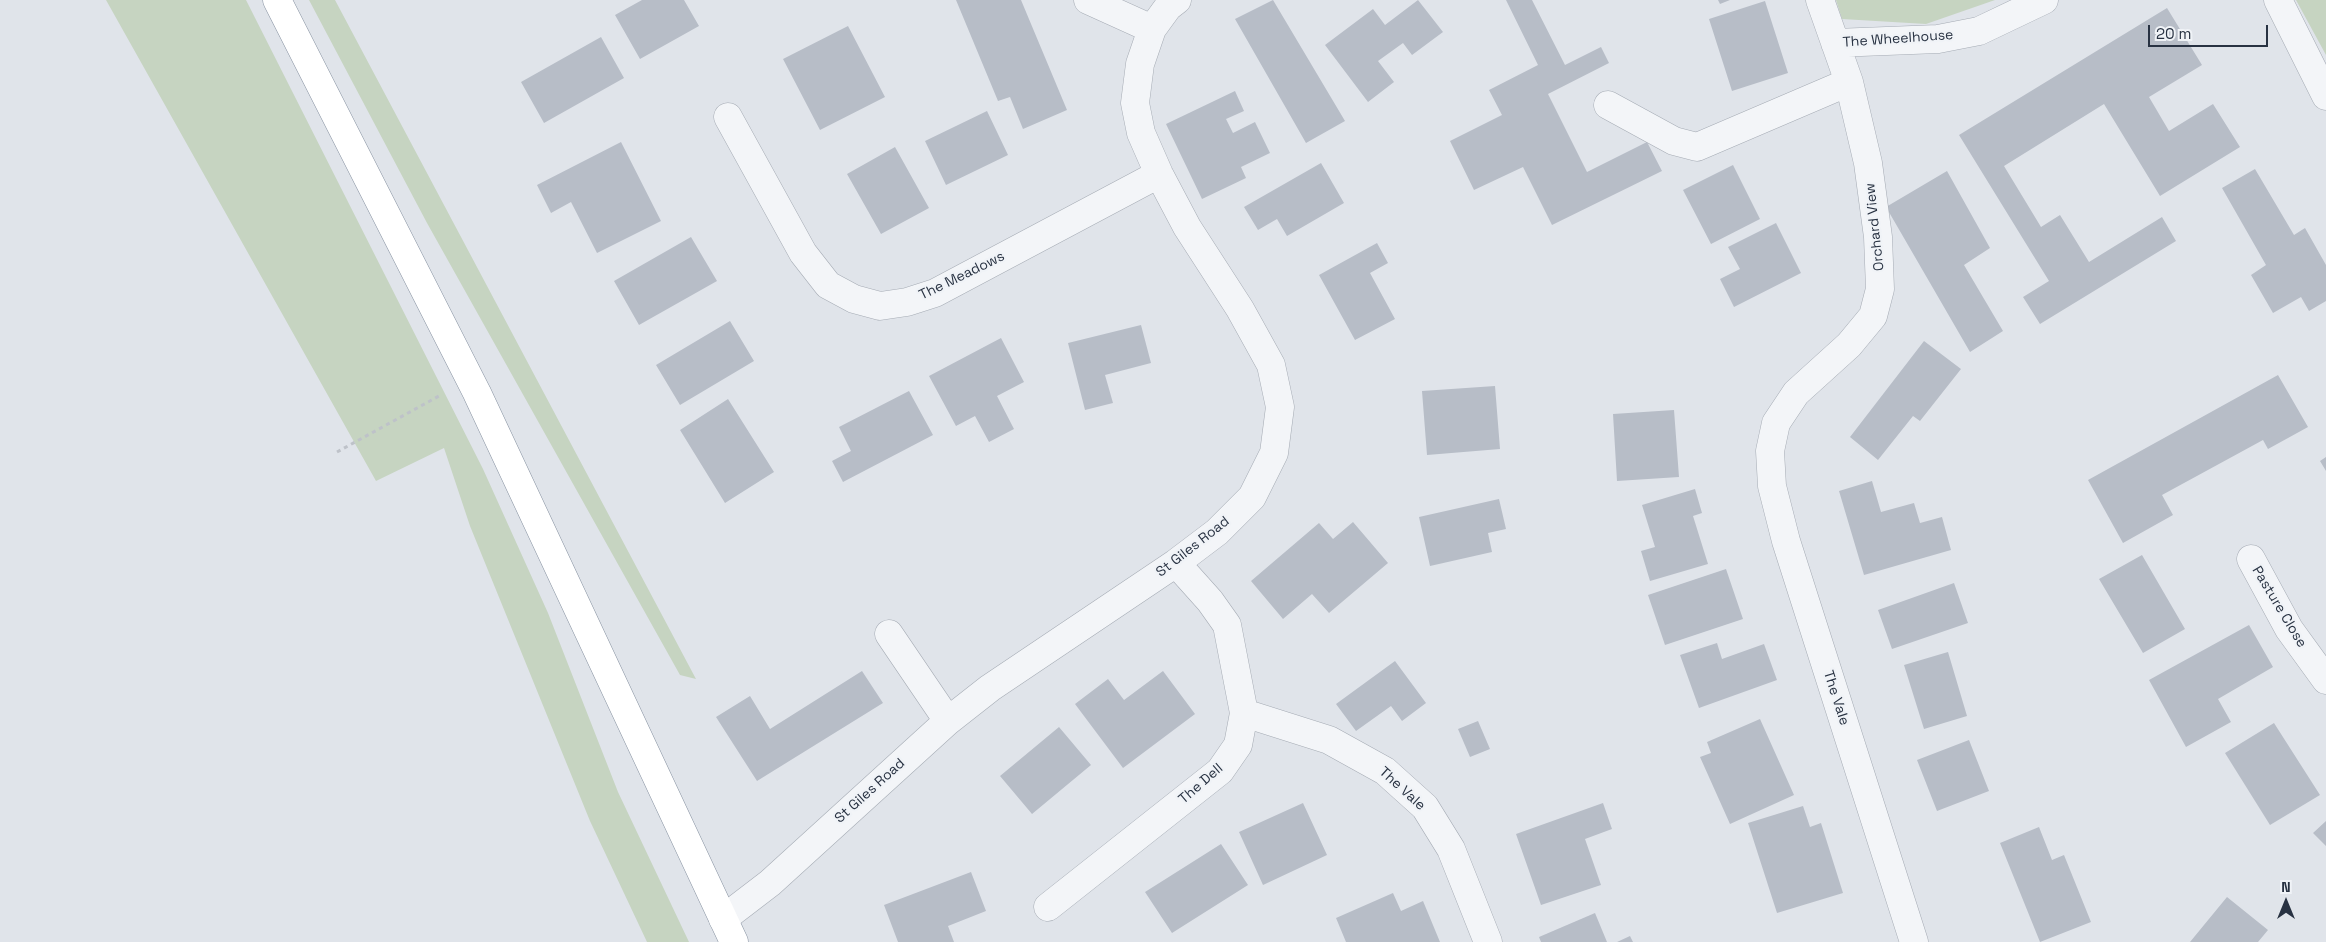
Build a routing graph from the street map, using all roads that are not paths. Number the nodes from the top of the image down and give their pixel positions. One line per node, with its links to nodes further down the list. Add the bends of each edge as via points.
1 (277, 0): 22 (highway, via 470,379)
2 (1088, 0): 7 (street)
3 (1177, 0): 7 (street, St Giles Road)
4 (1820, 0): 8 (street, Orchard View)
5 (2044, 0): 8 (street, The Wheelhouse, via 1979,32 1938,39)
6 (2278, 0): 10 (street)
7 (1152, 29): 13 (street, St Giles Road, via 1140,64 1135,103 1141,134)
8 (1835, 44): 9 (street, Orchard View)
9 (1849, 82): 11 (street, via 1697,147 1674,142); 14 (street, Orchard View, via 1870,182 1878,238 1880,290 1873,316 1849,346 1796,394 1776,424)
10 (2326, 96)
11 (1608, 105)
12 (728, 117): 13 (street, The Meadows, via 803,253 828,286 854,300 880,306 935,294)
13 (1159, 174): 16 (street, St Giles Road, via 1187,227 1271,366 1280,407 1274,454 1252,497 1217,532)
14 (1770, 451): 24 (street, The Vale, via 1772,486 1786,542)
15 (2251, 559): 18 (street, Pasture Close, via 2289,629)
16 (1176, 563): 19 (street, The Dell, via 1227,625); 20 (street, St Giles Road, via 1032,659)
17 (889, 634): 20 (street)
18 (2326, 680)
19 (1244, 714): 21 (street, The Dell, via 1238,745 1220,772); 23 (street, The Vale, via 1329,740 1386,772 1425,808 1451,850)
20 (948, 722): 22 (street, St Giles Road, via 770,883)
21 (1048, 907)
22 (728, 931)
23 (1488, 942)
24 (1914, 942)

